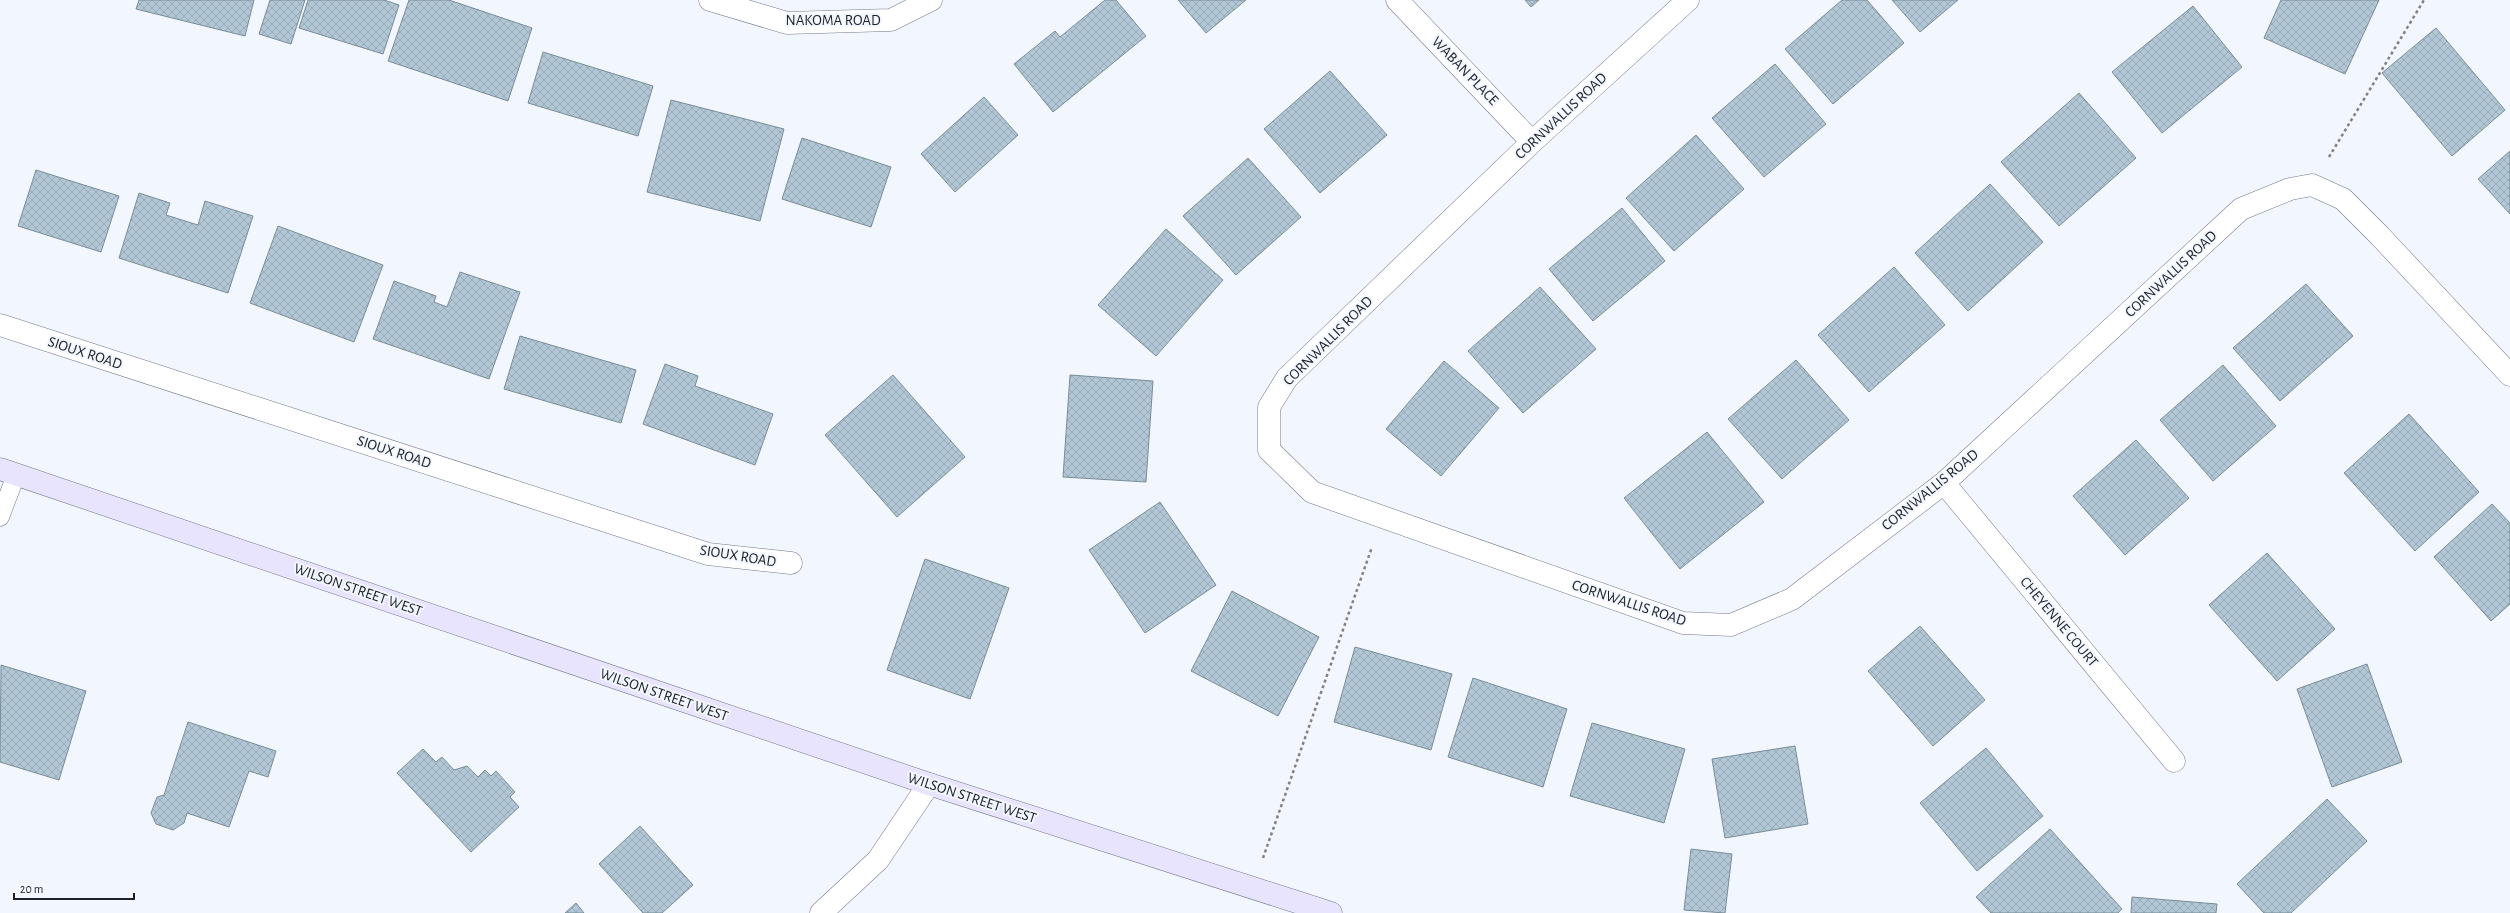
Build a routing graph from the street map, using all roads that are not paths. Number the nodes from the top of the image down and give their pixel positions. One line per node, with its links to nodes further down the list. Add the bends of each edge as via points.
1 (710, 0): 2 (street, NAKOMA ROAD, via 787,23 891,20)
2 (931, 0)
3 (1397, 0): 5 (street, WABAN PLACE)
4 (1688, 0): 5 (street, CORNWALLIS ROAD)
5 (1532, 142): 9 (street, CORNWALLIS ROAD, via 1287,378 1270,407 1269,450 1312,492 1683,623 1731,625 1792,598)
6 (0, 325): 11 (street, SIOUX ROAD, via 708,554)
7 (2510, 375): 9 (street, CORNWALLIS ROAD, via 2343,199 2312,185 2290,189 2241,209)
8 (8, 472): 10 (lane); 13 (main road, WILSON STREET WEST)
9 (1944, 483): 12 (street, CHEYENNE COURT)
10 (0, 517)
11 (791, 563)
12 (2174, 761)
13 (929, 784): 14 (street, via 878,860); 15 (main road, WILSON STREET WEST)
14 (821, 913)
15 (1331, 913)

